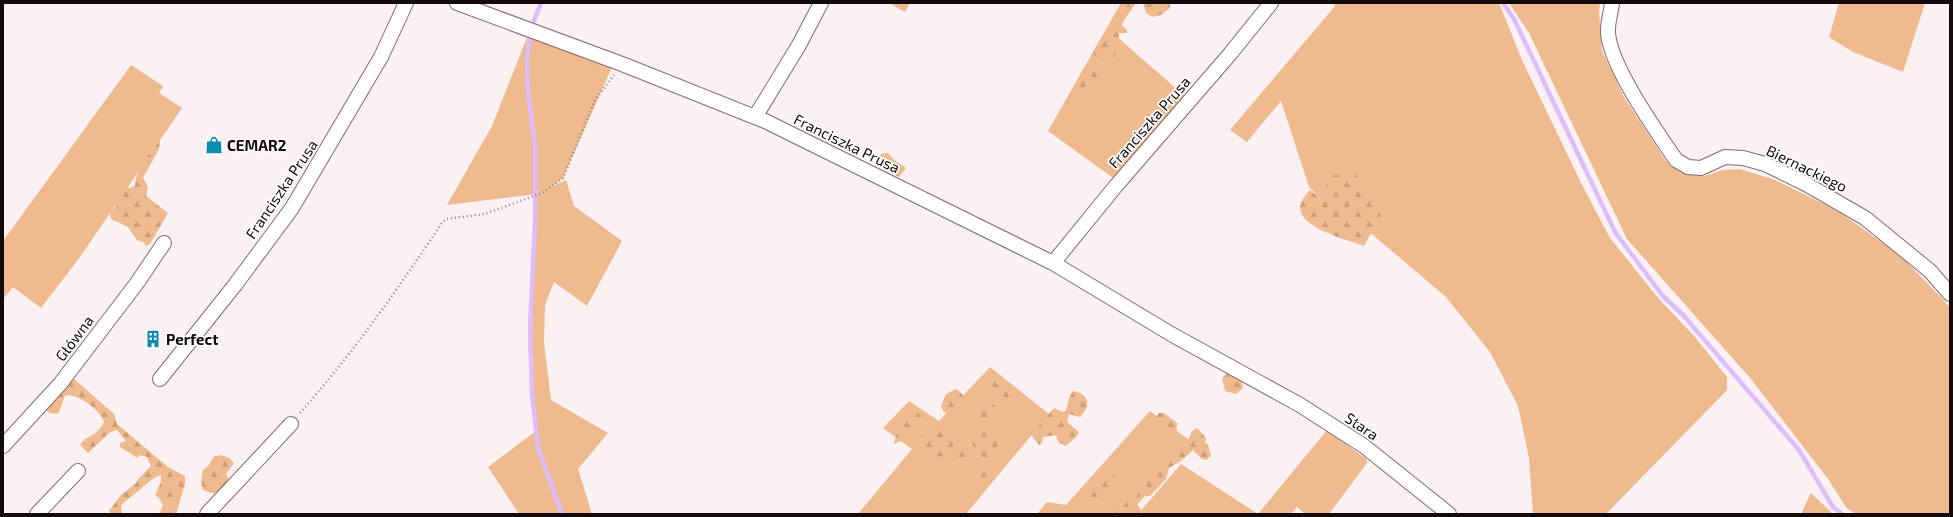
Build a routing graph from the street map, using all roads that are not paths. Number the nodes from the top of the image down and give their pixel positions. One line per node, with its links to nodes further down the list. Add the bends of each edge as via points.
1 (406, 3): 11 (street, Franciszka Prusa, via 381,57 292,208)
2 (457, 3): 6 (street, Franciszka Prusa)
3 (821, 3): 6 (street)
4 (1271, 3): 8 (street, Franciszka Prusa)
5 (1612, 3): 9 (street, Biernackiego, via 1608,31 1617,66 1676,160 1688,167 1701,168 1725,157 1743,158 1772,168 1865,218 1930,271)
6 (755, 117): 8 (street, Franciszka Prusa)
7 (164, 243): 13 (street, Główna, via 137,283 60,384)
8 (1053, 263): 10 (street, Franciszka Prusa, via 1172,334)
9 (1950, 294)
10 (1249, 376): 17 (street, Stara, via 1364,446)
11 (160, 379)
12 (290, 424): 16 (street)
13 (3, 446)
14 (78, 471): 15 (street)
15 (36, 514)
16 (207, 514)
17 (1449, 514)

